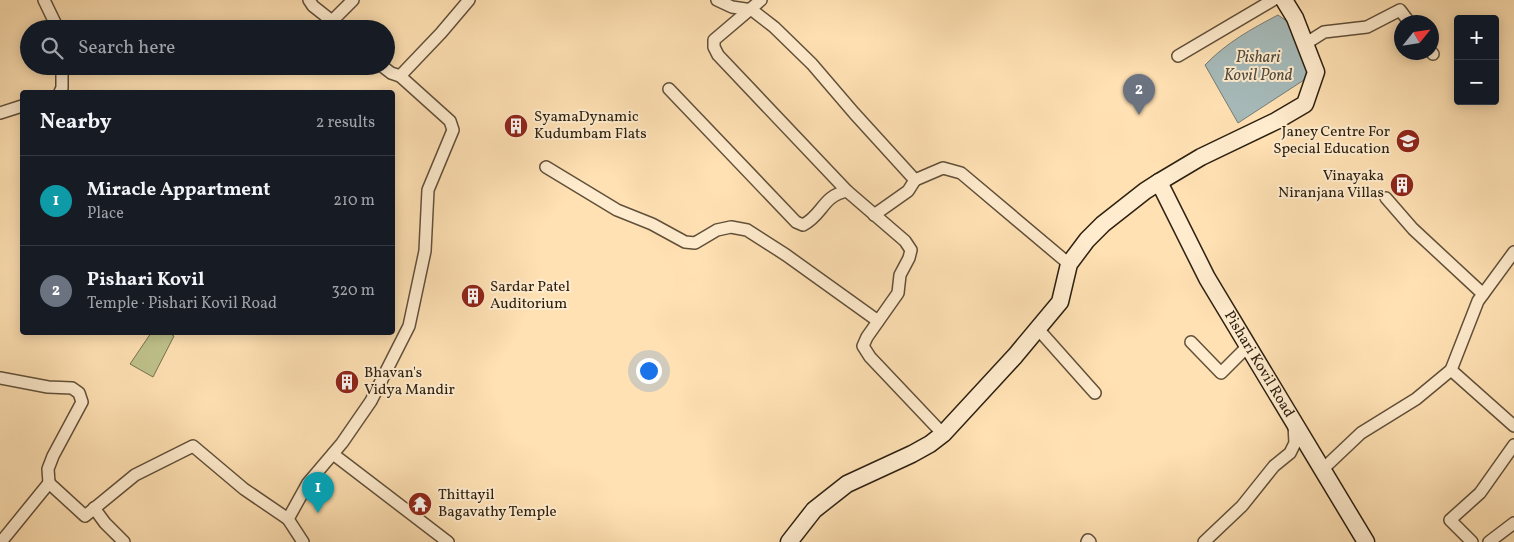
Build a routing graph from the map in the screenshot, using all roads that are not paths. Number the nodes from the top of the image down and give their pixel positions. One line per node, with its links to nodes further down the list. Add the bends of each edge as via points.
1 (44, 0): 11 (street)
2 (309, 0): 12 (street)
3 (353, 0): 13 (street)
4 (469, 0): 18 (street)
5 (717, 0): 9 (street, via 732,7)
6 (761, 0): 9 (street)
7 (1273, 0): 15 (street)
8 (1284, 0): 14 (street)
9 (752, 10): 24 (street, via 812,64); 26 (street, via 714,40 714,47)
10 (1404, 15): 14 (street, via 1400,10 1367,26 1324,32)
11 (54, 20)
12 (330, 20)
13 (339, 20)
14 (1305, 44): 25 (street, via 1316,72 1305,104)
15 (1178, 56)
16 (395, 74): 18 (street)
17 (62, 75): 20 (street)
18 (400, 76): 43 (street, via 450,121 453,130 428,190 426,251 409,326 371,401)
19 (669, 89): 26 (street, via 796,222 803,225 809,222 830,197)
20 (61, 90)
21 (20, 107): 22 (street)
22 (0, 113)
23 (546, 167): 32 (street, via 617,210 685,242 695,243 717,230 747,230 786,254)
24 (915, 180): 28 (street, via 908,191); 30 (street, via 943,168 961,173)
25 (1159, 182): 30 (street, via 1103,224); 35 (street, Pishari Kovil Road, via 1207,278)
26 (847, 191): 28 (street)
27 (1386, 198): 31 (street, via 1413,229)
28 (874, 215): 32 (street, via 911,250 900,275 898,293)
29 (1514, 252): 31 (street)
30 (1069, 264): 33 (street, via 1060,302)
31 (1483, 294): 36 (street)
32 (878, 321): 41 (street, via 863,346)
33 (1038, 329): 38 (street); 41 (street)
34 (1191, 342): 35 (street, via 1221,373)
35 (1248, 346): 39 (street, Pishari Kovil Road)
36 (1451, 370): 40 (street); 44 (street, via 1416,399 1361,433)
37 (0, 378): 45 (street, via 72,388 79,393 82,402 53,456 48,469)
38 (1095, 393)
39 (1293, 419): 44 (street, Pishari Kovil Road); 54 (street, via 1295,443 1290,454 1274,466 1242,506)
40 (1514, 426)
41 (943, 434): 53 (street, via 912,454 847,484 814,510)
42 (1514, 445): 56 (street, via 1480,493 1450,520)
43 (333, 454): 47 (street, via 308,483); 52 (street)
44 (1323, 469): 55 (street, Pishari Kovil Road)
45 (49, 483): 46 (street, via 85,516); 49 (street)
46 (94, 508): 47 (street, via 135,475 193,446 244,489); 50 (street)
47 (288, 519): 51 (street)
48 (1514, 524): 57 (street)
49 (1, 542)
50 (124, 542)
51 (303, 542)
52 (448, 542)
53 (789, 542)
54 (1204, 542)
55 (1366, 542)
56 (1472, 542)
57 (1489, 542)

